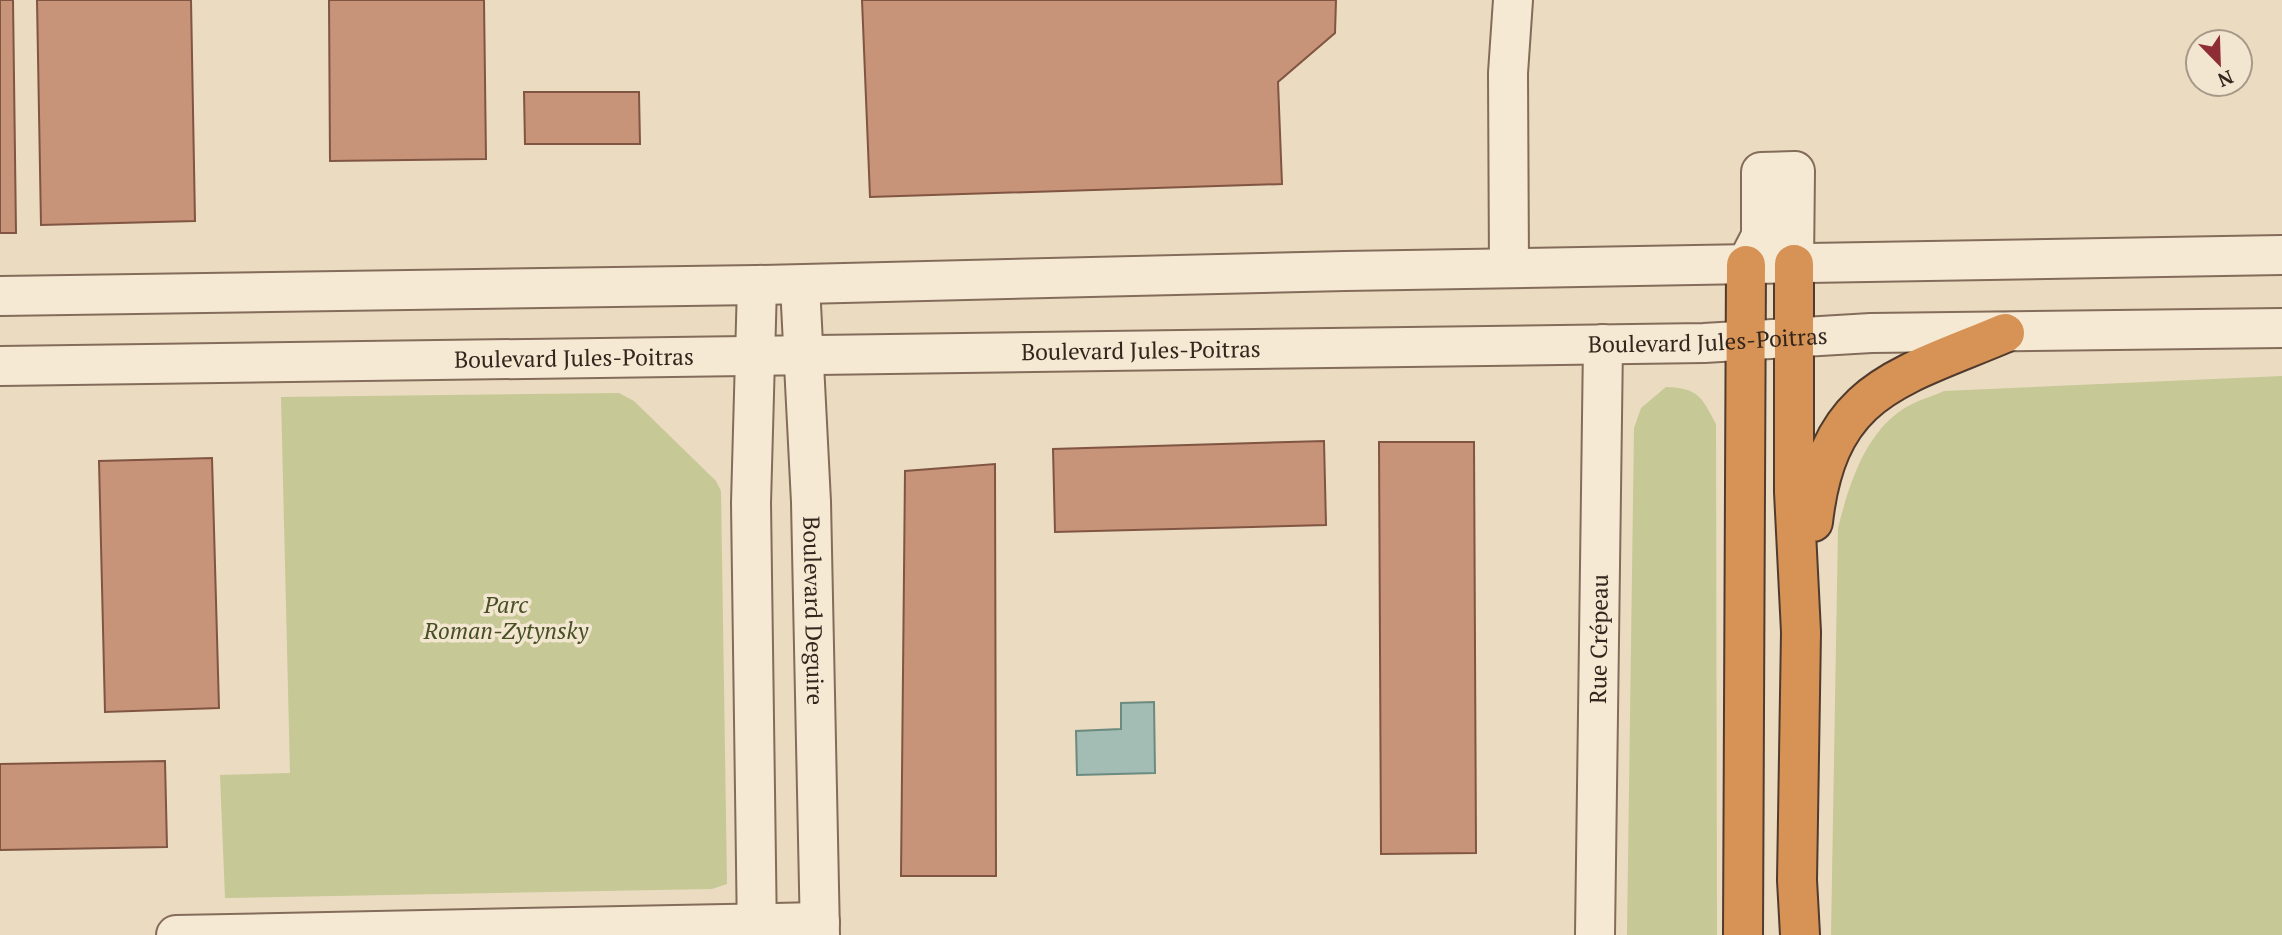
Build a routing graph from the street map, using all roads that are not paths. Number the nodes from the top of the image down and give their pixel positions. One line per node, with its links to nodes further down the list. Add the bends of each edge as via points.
1 (1513, 0): 5 (street, via 1508,73)
2 (2282, 255): 3 (street)
3 (1794, 264): 4 (street); 4 (street, via 1795,171 1761,172 1761,236); 11 (highway)
4 (1746, 265): 5 (street); 12 (highway)
5 (1509, 268): 7 (street)
6 (757, 285): 7 (street); 8 (street); 15 (street)
7 (800, 285): 14 (street, Boulevard Deguire)
8 (0, 296)
9 (2282, 328): 10 (street, Boulevard Jules-Poitras)
10 (2005, 333): 11 (street, Boulevard Jules-Poitras); 17 (highway, via 1895,381 1857,408 1843,426 1819,475)
11 (1794, 336): 12 (street, Boulevard Jules-Poitras); 17 (highway, via 1794,492)
12 (1745, 342): 13 (street, Boulevard Jules-Poitras); 23 (highway)
13 (1603, 344): 14 (street, Boulevard Jules-Poitras); 22 (street, Rue Crépeau)
14 (802, 357): 15 (street, Boulevard Jules-Poitras); 19 (street, Boulevard Deguire, via 811,502)
15 (755, 358): 16 (street, Boulevard Jules-Poitras); 18 (street, via 751,503)
16 (0, 366)
17 (1801, 632): 24 (highway)
18 (756, 929): 19 (street); 20 (street)
19 (820, 929)
20 (400, 934): 21 (street)
21 (176, 935)
22 (1595, 935)
23 (1743, 935)
24 (1800, 935)

